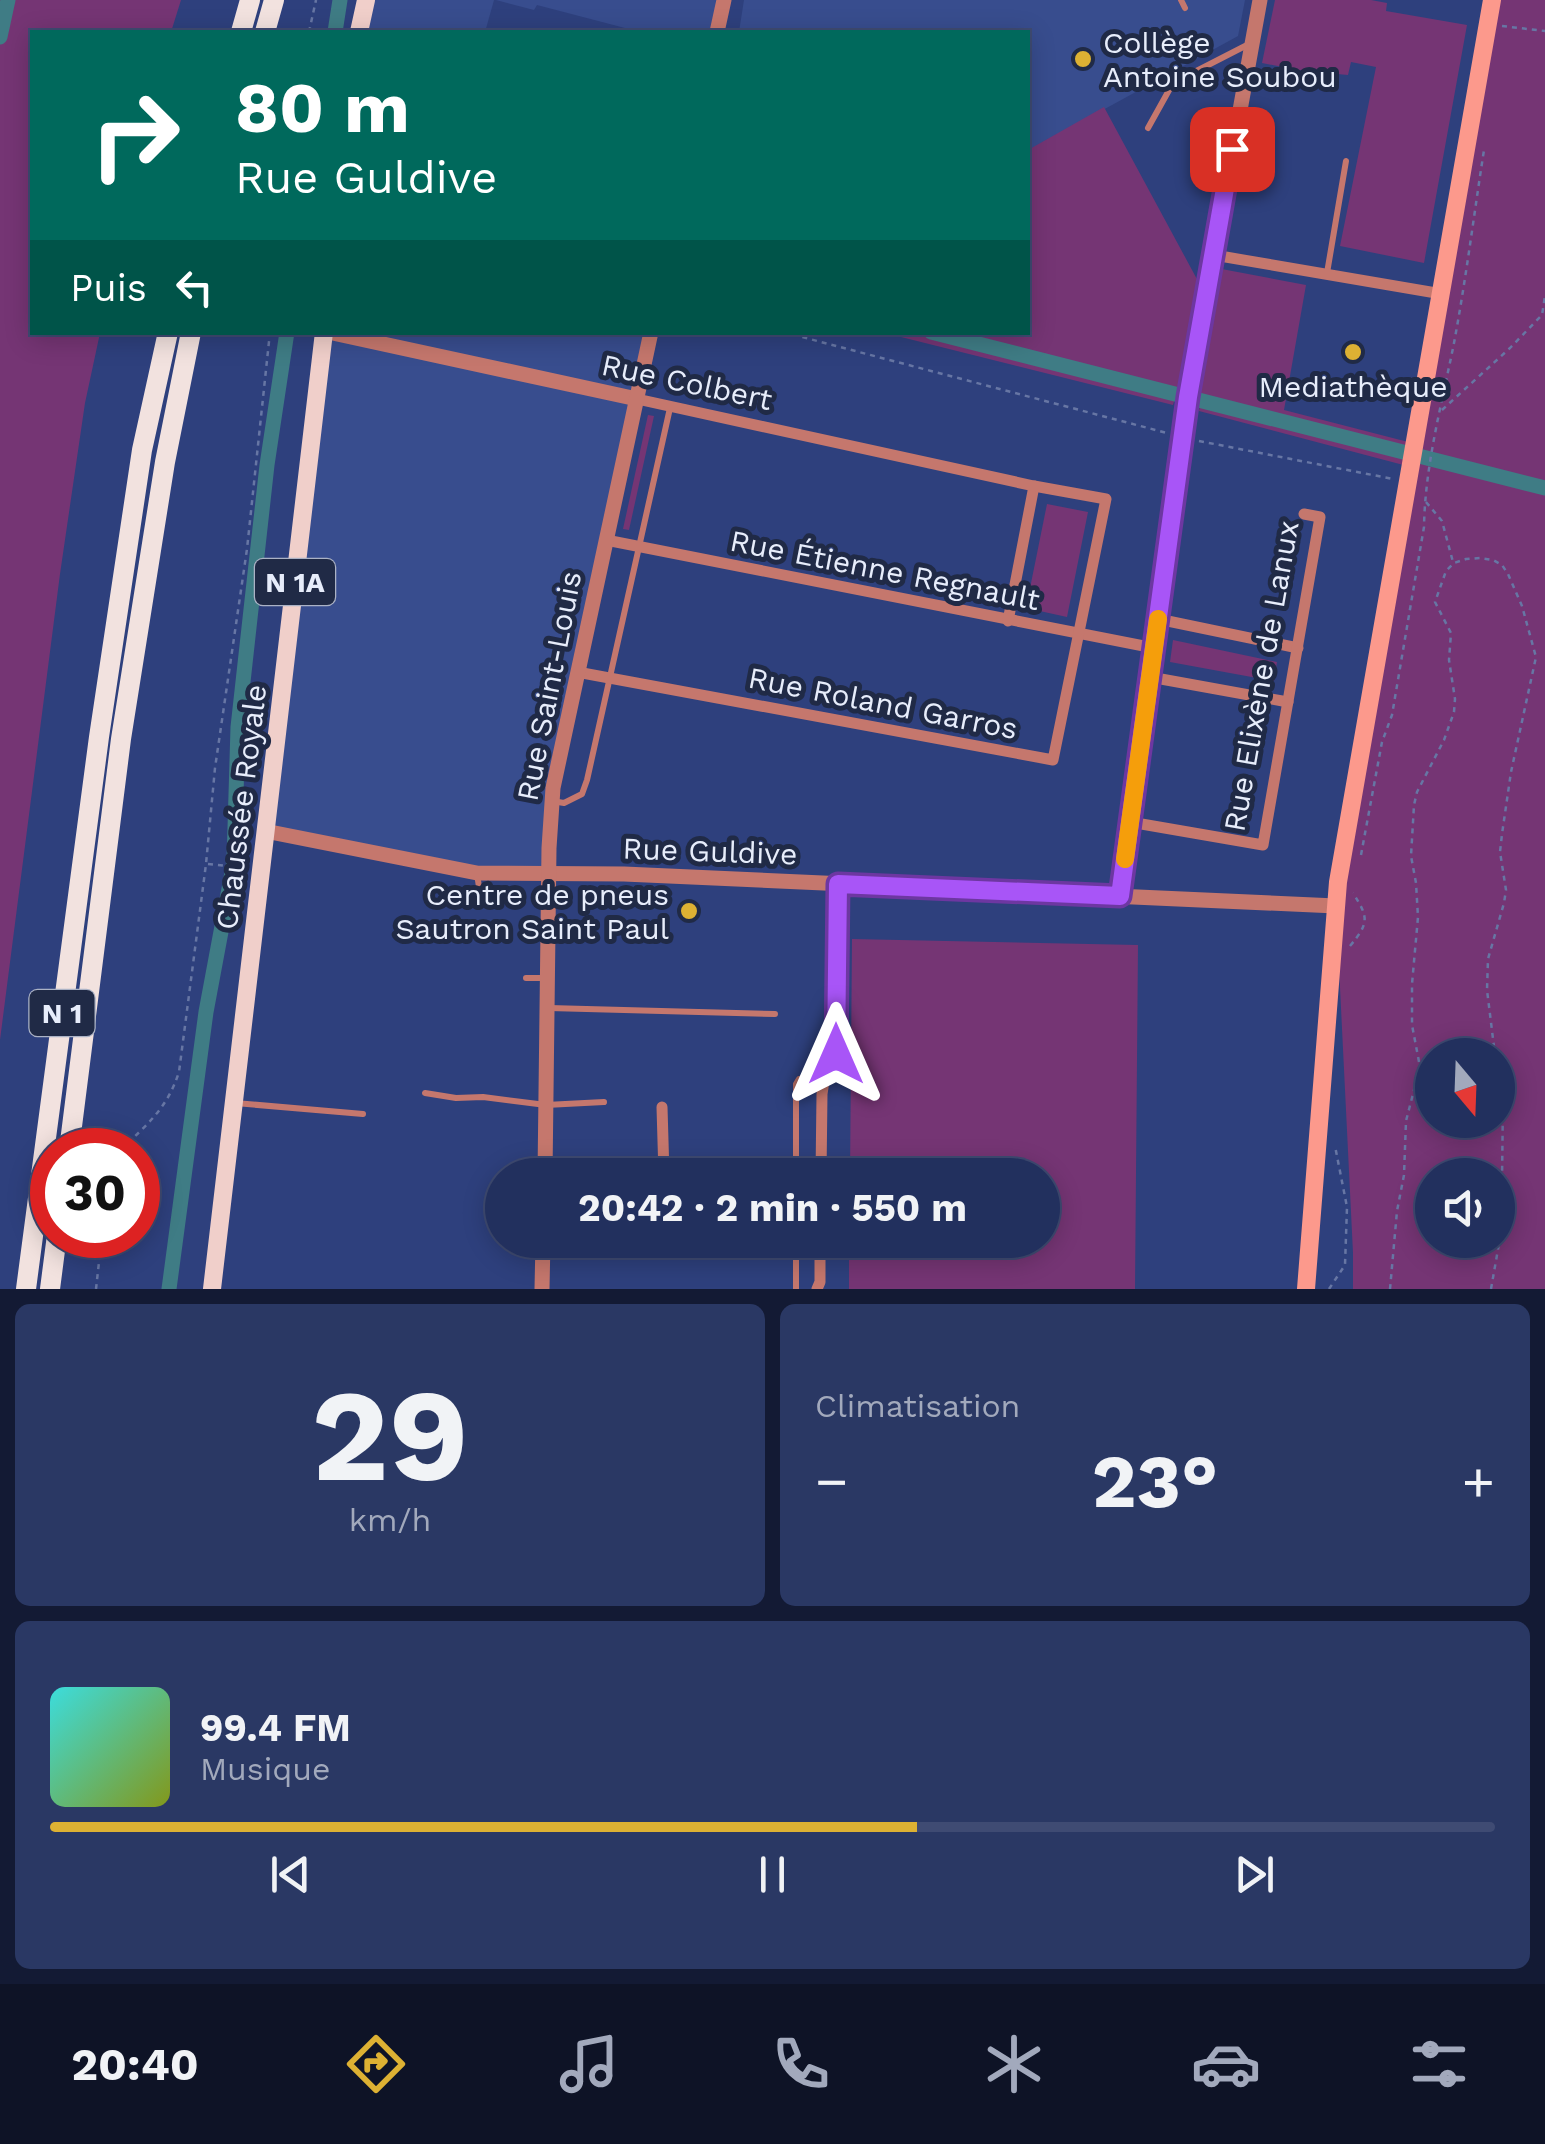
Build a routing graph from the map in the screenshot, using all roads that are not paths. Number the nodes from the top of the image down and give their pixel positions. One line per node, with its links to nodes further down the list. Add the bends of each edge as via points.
1 (250, 0): 7 (highway)
2 (274, 0): 8 (highway)
3 (366, 0): 9 (main road)
4 (724, 0): 10 (street)
5 (1260, 0): 11 (street)
6 (1498, 7): 16 (main road)
7 (242, 30)
8 (266, 30)
9 (359, 30)
10 (717, 30)
11 (1252, 42): 12 (lane, via 1173,83); 14 (street)
12 (1148, 128)
13 (1346, 161): 15 (lane)
14 (1214, 255): 15 (street); 28 (street)
15 (1328, 273): 16 (street)
16 (1442, 294): 45 (main road)
17 (167, 335): 66 (highway, N 1, via 142,450 102,718)
18 (190, 335): 57 (highway, N 1, via 121,739)
19 (326, 335): 39 (main road, Chaussée Royale / N 1A)
20 (340, 335): 22 (street, Rue Colbert)
21 (650, 335): 22 (street, Rue Saint-Louis)
22 (636, 399): 23 (street, Rue Colbert); 26 (street, Rue Saint-Louis)
23 (670, 406): 24 (street, Rue Colbert); 27 (lane)
24 (1034, 486): 29 (street); 30 (street, Rue Colbert, via 1106,499)
25 (1304, 514): 32 (street, Rue Elixène de Lanux, via 1320,517)
26 (606, 540): 27 (street, Rue Étienne Regnault); 33 (street, Rue Saint-Louis)
27 (639, 546): 29 (street, Rue Étienne Regnault); 35 (lane)
28 (1158, 619): 31 (street); 32 (street)
29 (1008, 620): 30 (street, Rue Étienne Regnault)
30 (1080, 635): 31 (street, Rue Étienne Regnault); 35 (street, Rue Roland Garros, via 1053,760)
31 (1154, 648): 34 (street)
32 (1298, 648): 36 (street, Rue Elixène de Lanux)
33 (578, 672): 35 (street, Rue Roland Garros); 37 (street, Rue Saint-Louis)
34 (1150, 676): 36 (street); 38 (street)
35 (610, 678): 37 (lane, via 582,794)
36 (1288, 702): 38 (street, Rue Elixène de Lanux, via 1263,845)
37 (551, 801): 41 (street, Rue Saint-Louis)
38 (1130, 822): 44 (street)
39 (265, 831): 40 (street, Rue Guldive); 53 (main road, Chaussée Royale / N 1A)
40 (477, 873): 41 (street, Rue Guldive); 43 (lane)
41 (549, 873): 42 (street, Rue Guldive); 47 (street, Rue Saint-Louis)
42 (838, 884): 44 (street, Rue Guldive); 50 (street, via 836,1054)
43 (480, 893)
44 (1120, 896): 45 (street, Rue Guldive)
45 (1336, 906): 72 (main road)
46 (526, 978): 47 (lane)
47 (548, 978): 48 (street, Rue Saint-Louis)
48 (548, 1008): 49 (lane); 54 (street, Rue Saint-Louis)
49 (774, 1014)
50 (825, 1075): 60 (lane, via 796,1084); 61 (street)
51 (425, 1093): 54 (lane)
52 (604, 1102): 54 (lane)
53 (234, 1103): 56 (lane); 68 (main road, Chaussée Royale / N 1A)
54 (546, 1104): 58 (street, Rue Saint-Louis)
55 (662, 1107): 59 (street)
56 (363, 1114)
57 (71, 1128)
58 (545, 1158)
59 (664, 1158)
60 (796, 1158)
61 (822, 1158)
62 (54, 1258): 67 (highway)
63 (543, 1258): 69 (street)
64 (796, 1258): 70 (lane)
65 (820, 1258): 71 (street)
66 (26, 1289)
67 (50, 1289)
68 (212, 1289)
69 (542, 1289)
70 (796, 1289)
71 (817, 1289)
72 (1306, 1289)

